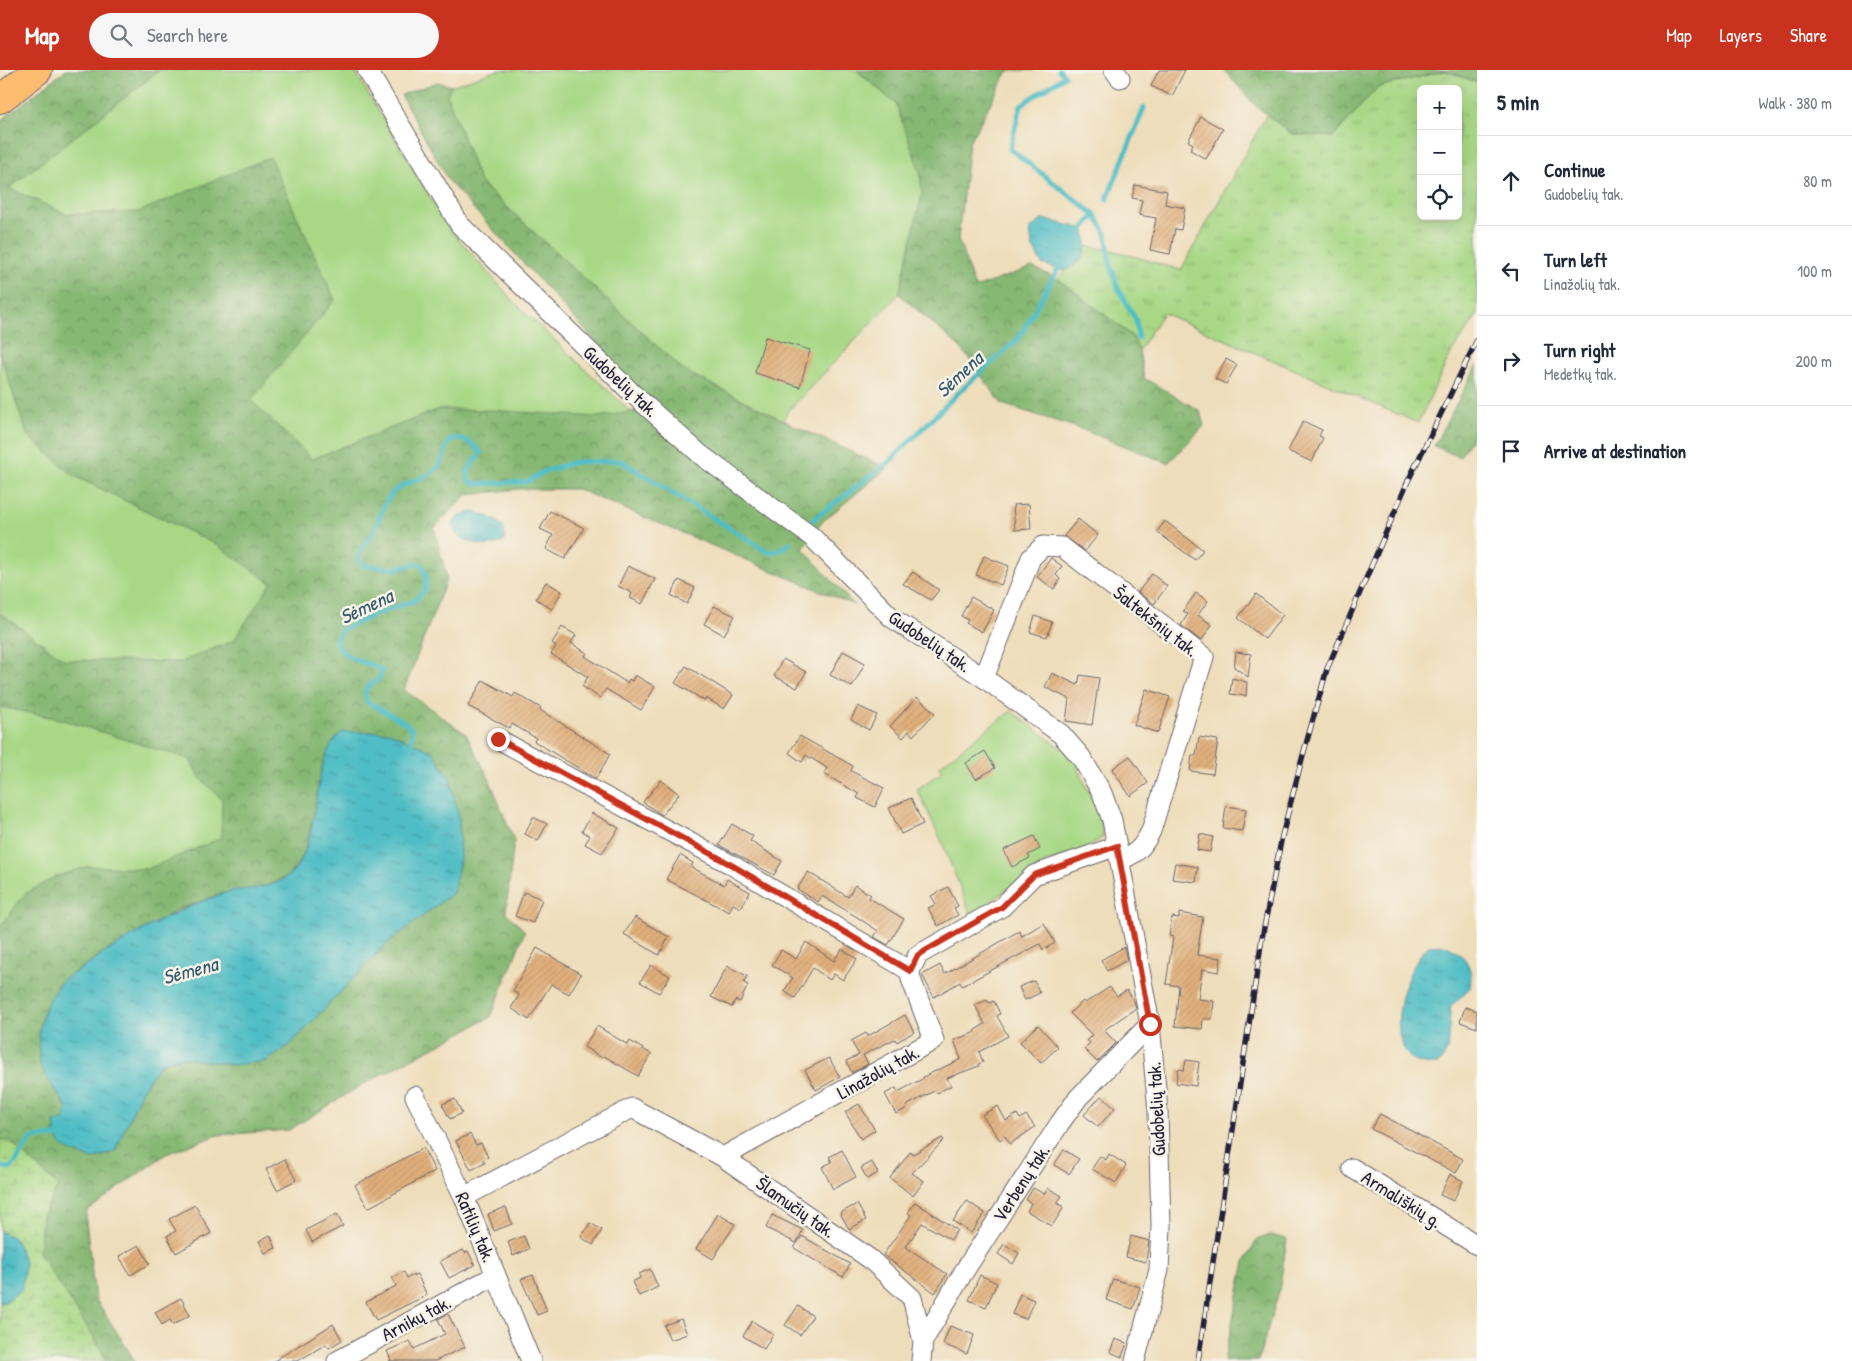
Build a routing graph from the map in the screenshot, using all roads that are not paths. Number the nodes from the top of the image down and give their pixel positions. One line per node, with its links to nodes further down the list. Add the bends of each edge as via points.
1 (38, 70): 3 (main road)
2 (367, 70): 4 (street, Gudobelių tak., via 460,225 633,394 701,455 812,537 892,618)
3 (0, 99)
4 (984, 678): 6 (street, Gudobelių tak., via 1047,722 1081,757 1102,793 1112,820); 6 (street, Šaltekšnių tak., via 1031,558 1043,546 1062,547 1204,656 1151,831 1143,847 1132,856)
5 (498, 739): 7 (street, via 730,864)
6 (1118, 853): 7 (street, via 1034,875 1002,907 918,955); 8 (street, Gudobelių tak.)
7 (910, 971): 10 (street, Linažolių tak., via 934,1040)
8 (1150, 1024): 15 (street, Verbenų tak., via 1078,1098 1060,1123); 19 (street, Gudobelių tak., via 1158,1111 1161,1235 1159,1270)
9 (415, 1096): 12 (street, Ratilių tak.)
10 (723, 1157): 12 (street, Šlamučių tak., via 632,1108); 15 (street, Šlamučių tak., via 870,1259 912,1298)
11 (1352, 1168): 13 (street, Armališkių g.)
12 (464, 1197): 14 (street, Ratilių tak.)
13 (1477, 1245)
14 (496, 1276): 16 (street, Arnikų tak.); 17 (street, Ratilių tak.)
15 (923, 1341): 18 (street, Verbenų tak.)
16 (337, 1361)
17 (531, 1361)
18 (921, 1361)
19 (1135, 1361)

